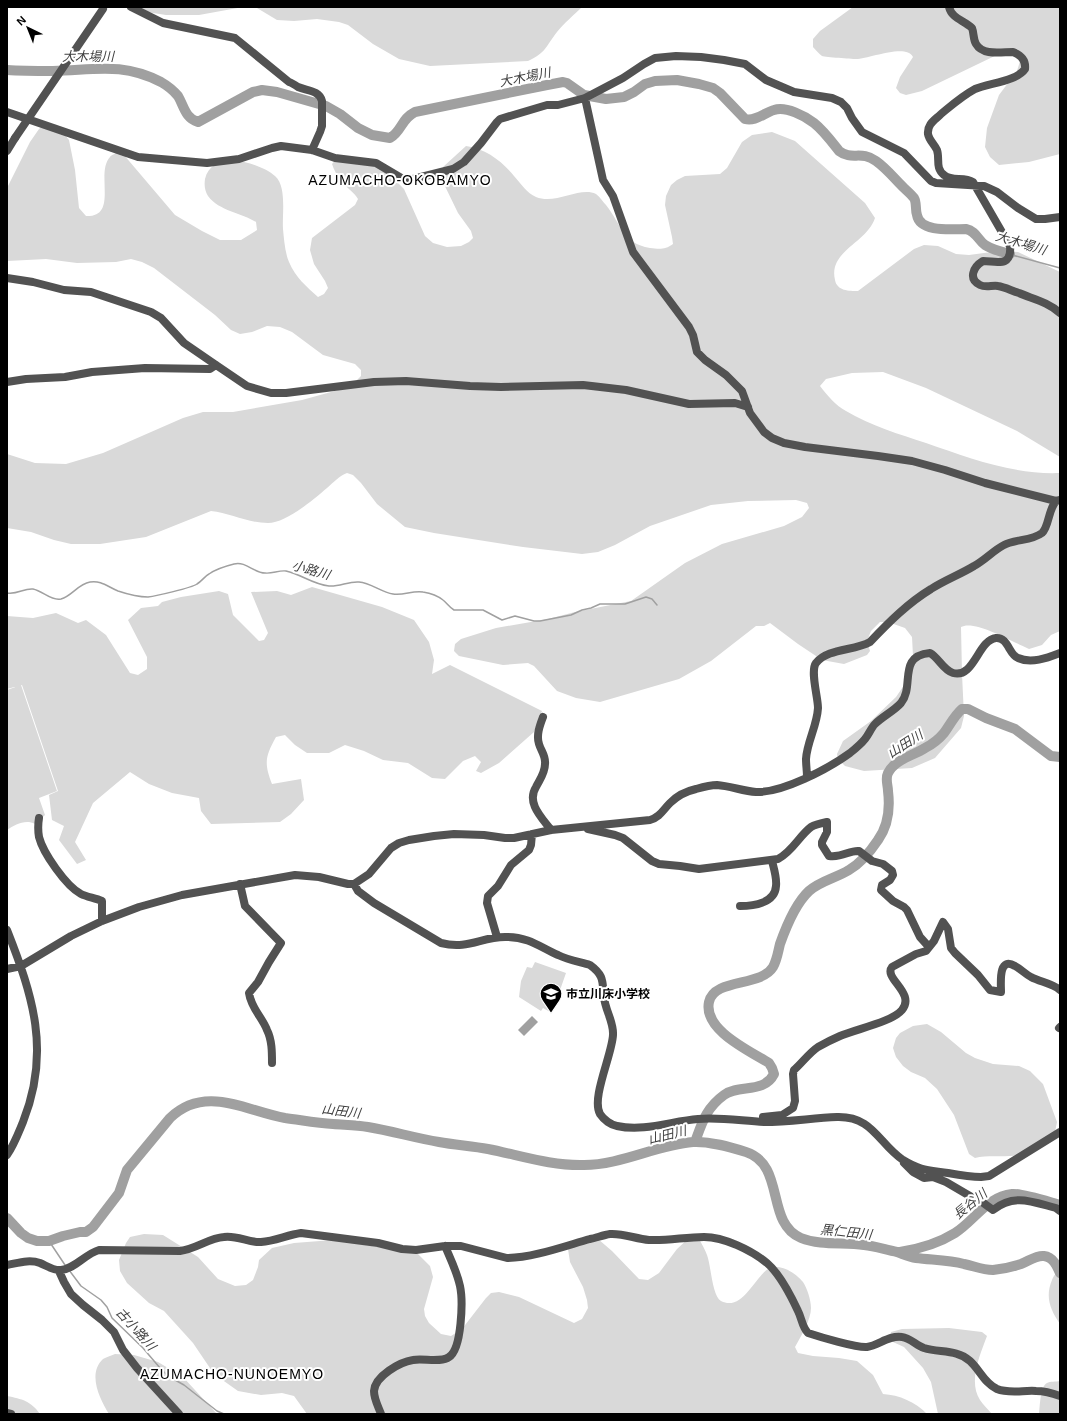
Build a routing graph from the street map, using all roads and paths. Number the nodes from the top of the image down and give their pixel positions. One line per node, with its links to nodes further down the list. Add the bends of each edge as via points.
1 (131, 7): 6 (street, via 163,22 235,38 289,82 317,93 322,104 320,132)
2 (949, 7): 8 (street, via 951,13 972,28 976,44 981,49 986,52 1017,54 1026,65 1018,76 988,84 959,99 928,128 928,135 936,148 939,169 943,174 949,178 969,180)
3 (104, 8): 7 (street, bridge)
4 (588, 97): 6 (street, via 558,105 547,105 500,119 464,162 453,169 413,179 403,178 376,163 335,158); 8 (street, via 655,58 701,57 745,64 766,80 794,92 832,98 841,102 862,132 904,153 931,181); 14 (street, via 603,180 614,196 633,252 689,327 697,352 742,390)
5 (7, 112): 6 (street, via 138,157 207,163 239,159 281,146)
6 (312, 150)
7 (7, 151)
8 (975, 186): 9 (street, via 984,186 997,192 1036,219); 11 (street, via 1010,246 1010,253 1002,262 983,261 978,264 974,268 973,277 980,285 1000,286 1041,301)
9 (1060, 217)
10 (7, 278): 12 (street, via 64,290 91,292 151,312 184,343)
11 (1060, 313)
12 (216, 366): 13 (street, via 210,369 145,368 92,372); 14 (street, via 247,386 271,392 286,393 374,382 406,381 486,386 583,385 626,390 688,404 735,403)
13 (7, 382)
14 (748, 407): 15 (street, via 764,432 784,443 912,461 985,483)
15 (1058, 500): 18 (street, via 1051,506 1042,533 1004,545 986,559 931,589 907,606 870,642 828,655 816,664 813,676 818,694 818,710 806,758)
16 (1060, 653): 18 (street, via 1036,660 1025,660 1017,658 1005,642 997,638 985,645 970,667 959,673 953,673 943,667 930,653 918,656 911,663 905,695 900,704 874,724 864,740 850,753)
17 (543, 717): 21 (street, via 538,743 544,754 545,766 533,799 536,809)
18 (807, 777): 20 (street, via 766,792 717,785 695,789 676,798 661,814 650,820)
19 (38, 818): 27 (street, via 40,841 56,869 69,885 81,894 102,901)
20 (583, 826): 21 (street); 23 (street, via 623,838 659,864 699,870)
21 (552, 830): 22 (street)
22 (532, 834): 25 (street, via 505,838 454,834 409,840 391,848 369,874); 29 (street, via 529,850 511,865 487,900)
23 (772, 861): 26 (street, via 776,880 774,894 754,906); 30 (street, via 784,856 811,827 827,822 827,832 822,845 829,856 842,856 859,851 892,871 893,875 882,885 881,890 907,910 920,937)
24 (240, 884): 25 (street, via 295,875); 27 (street, via 158,901); 34 (street, via 245,906 281,943 249,993 254,1008 267,1028 272,1045)
25 (354, 884): 29 (street, via 358,891 374,903 441,943 461,946)
26 (740, 906)
27 (102, 921): 31 (street)
28 (7, 930): 31 (street)
29 (497, 937): 35 (street, via 508,936 537,943 560,956 594,968 601,977 613,1033 598,1109 610,1124 630,1127 652,1126 708,1118)
30 (929, 947): 33 (street, via 943,922 948,929 951,948 990,990 1001,992 1001,971 1010,964 1032,978); 35 (street, via 926,951 890,969 890,975 904,997 905,1003 900,1012 817,1048 794,1070 796,1101 793,1108 782,1115 762,1117)
31 (21, 966): 32 (street); 37 (street, via 37,1033 37,1062 30,1104 14,1146)
32 (7, 970)
33 (1060, 990)
34 (272, 1063)
35 (754, 1122): 38 (street, via 852,1118 872,1129)
36 (1060, 1132): 38 (street, via 989,1176 925,1170)
37 (7, 1155)
38 (903, 1160): 39 (street, via 913,1172 924,1178 933,1177 946,1182 993,1210 1011,1200 1023,1200)
39 (1060, 1211)
40 (445, 1246): 42 (street, via 402,1249 378,1242 301,1233 261,1242 223,1237 180,1251 99,1250); 43 (street, via 461,1246 514,1258 611,1234 649,1240 702,1237 723,1240 761,1258 774,1270 799,1312 803,1327 808,1333 866,1347 895,1337 903,1337 924,1348 964,1357 997,1389 1044,1391); 47 (street, via 455,1268 460,1288 460,1328 455,1350 449,1357 414,1360 397,1365 386,1374 376,1383 374,1390 375,1401)
41 (7, 1266): 42 (street, via 33,1262)
42 (64, 1269): 46 (street, via 64,1282 70,1294 114,1332 123,1350 137,1368)
43 (1060, 1396)
44 (7, 1413): 45 (street)
45 (11, 1414)
46 (179, 1414)
47 (381, 1414)

